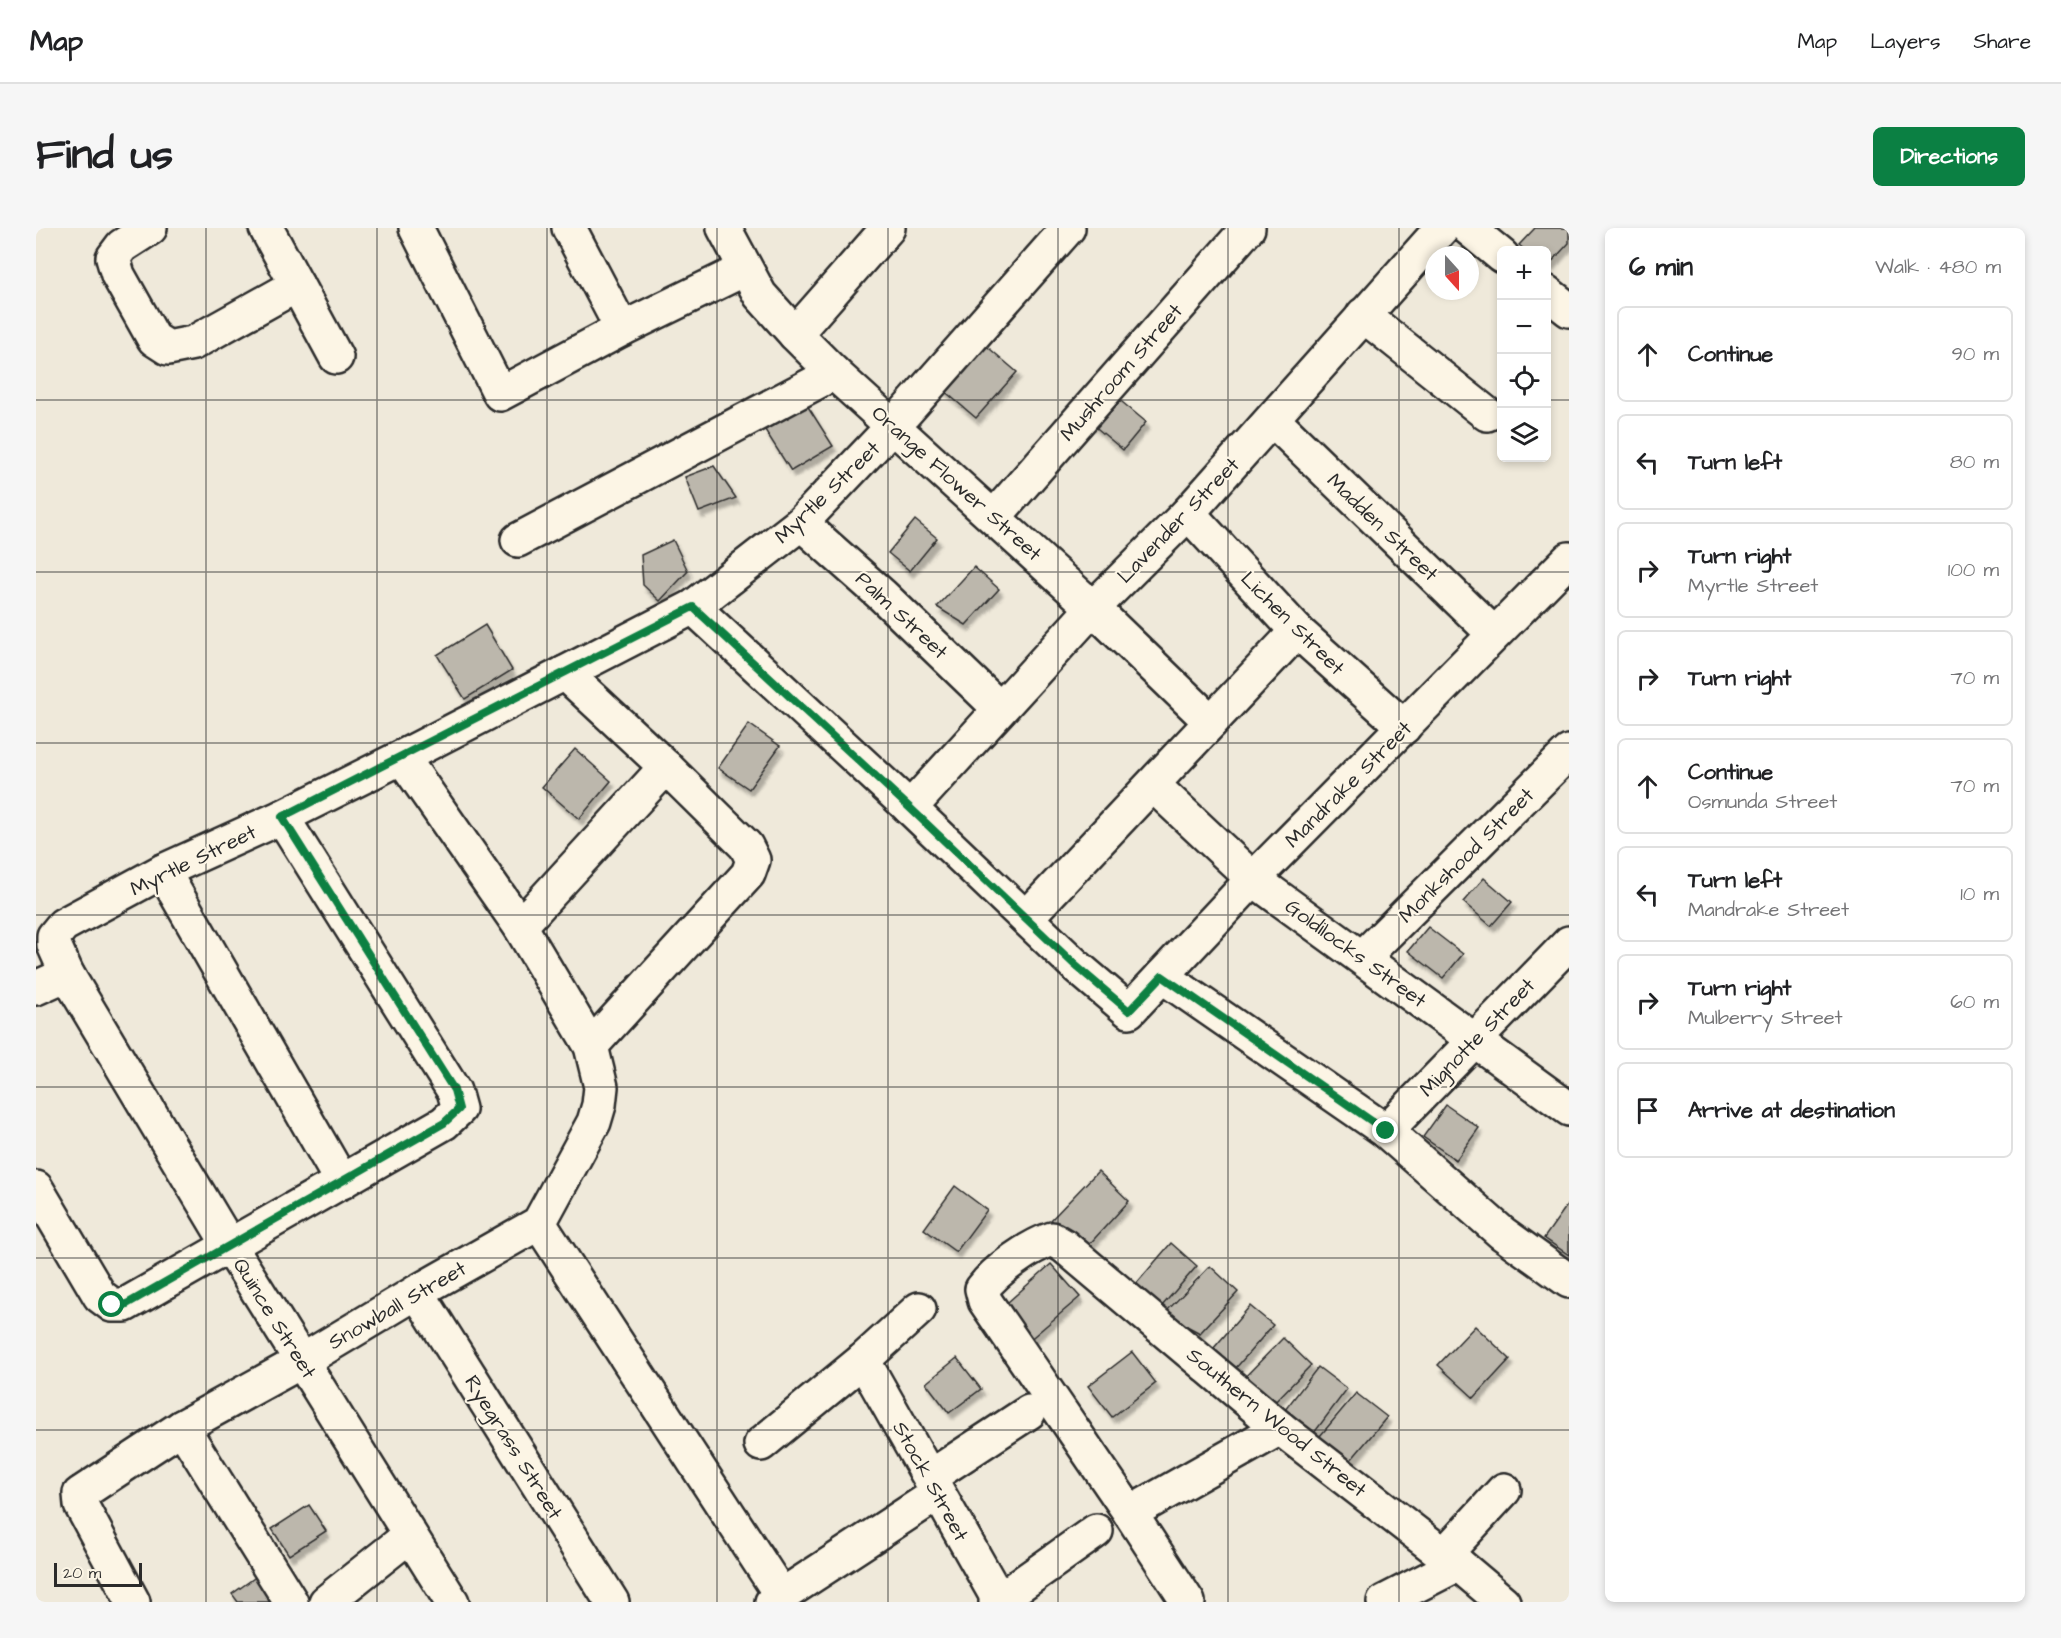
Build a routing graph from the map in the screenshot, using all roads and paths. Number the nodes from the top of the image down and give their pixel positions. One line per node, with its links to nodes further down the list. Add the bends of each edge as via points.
1 (150, 228): 13 (street, via 122,246 113,258 118,275 154,339 168,348 193,343)
2 (266, 228): 13 (street)
3 (416, 228): 17 (street, via 500,394)
4 (569, 228): 17 (street)
5 (724, 228): 12 (street, Orange Flower Street)
6 (888, 228): 18 (street)
7 (1068, 228): 23 (street, Myrtle Street)
8 (1248, 228): 25 (street, Mushroom Street)
9 (1442, 228): 16 (street, Lavender Street)
10 (1468, 228): 11 (street)
11 (1497, 252)
12 (745, 268): 17 (street); 18 (street, Orange Flower Street, via 760,295)
13 (297, 285): 19 (street)
14 (1551, 296): 15 (street)
15 (1569, 310)
16 (1363, 315): 21 (street); 22 (street, Lavender Street)
17 (622, 329)
18 (795, 334): 20 (street, Orange Flower Street)
19 (336, 357)
20 (834, 373): 23 (street, Orange Flower Street); 27 (street)
21 (1487, 414)
22 (1273, 420): 24 (street, Lavender Street); 32 (street, Madden Street)
23 (894, 425): 25 (street, Orange Flower Street); 26 (street, Myrtle Street)
24 (1188, 513): 30 (street, Lavender Street); 31 (street, Lichen Street)
25 (994, 516): 30 (street, Orange Flower Street)
26 (801, 523): 29 (street, Myrtle Street); 34 (street, Palm Street)
27 (518, 540)
28 (1569, 559): 32 (street, Mandrake Street)
29 (693, 607): 33 (street, Myrtle Street); 41 (street)
30 (1093, 608): 34 (street, Lavender Street); 35 (street, Orange Flower Street)
31 (1297, 631): 35 (street); 36 (street, Lichen Street)
32 (1494, 634): 36 (street, Mandrake Street)
33 (565, 673): 38 (street, Myrtle Street); 39 (street)
34 (1000, 709): 41 (street, Lavender Street)
35 (1211, 722): 40 (street)
36 (1404, 727): 44 (street, Mandrake Street)
37 (1569, 752): 49 (street, Monkshood Street)
38 (402, 757): 42 (street, Myrtle Street); 46 (street)
39 (666, 767): 46 (street); 54 (street, via 746,846 753,860 748,874)
40 (1153, 785): 44 (street, Goldilocks Street); 45 (street)
41 (910, 808): 45 (street)
42 (282, 817): 43 (street, Myrtle Street); 57 (street, via 454,1090 459,1109 444,1123)
43 (163, 871): 47 (street, Myrtle Street, via 63,925); 57 (street)
44 (1253, 879): 49 (street, Goldilocks Street); 51 (street, Mandrake Street)
45 (1026, 918): 51 (street, Mandrake Street, via 1129,1011)
46 (520, 926): 54 (street)
47 (54, 936): 50 (street, Quince Street)
48 (1569, 944): 53 (street, Mignotte Street)
49 (1363, 957): 53 (street, Goldilocks Street)
50 (67, 974): 52 (street); 60 (street, Quince Street)
51 (1162, 976): 56 (street)
52 (36, 988)
53 (1475, 1039): 55 (street, Goldilocks Street); 56 (street, Mignotte Street)
54 (591, 1046): 59 (street, via 602,1087 600,1105)
55 (1569, 1109)
56 (1386, 1131): 61 (street, via 1502,1233)
57 (342, 1182): 60 (street)
58 (36, 1188): 60 (street, via 100,1296 112,1305 125,1305)
59 (539, 1223): 62 (street, Snowball Street); 76 (street)
60 (229, 1245): 65 (street, Quince Street)
61 (1569, 1281)
62 (417, 1292): 65 (street, Snowball Street); 82 (street, Ryegrass Street)
63 (919, 1309): 64 (street)
64 (863, 1359): 69 (street); 70 (street, Stock Street)
65 (302, 1360): 67 (street, Snowball Street); 74 (street, Quince Street)
66 (1029, 1412): 70 (street)
67 (182, 1427): 78 (street, Snowball Street, via 80,1494 81,1505); 79 (street)
68 (1280, 1428): 72 (street); 72 (street, Southern Wood Street, via 1064,1246 1052,1239 1038,1244 989,1279 982,1289 985,1300); 75 (street, Southern Wood Street)
69 (761, 1444)
70 (933, 1485): 76 (street); 77 (street, Stock Street)
71 (1504, 1490): 75 (street)
72 (1130, 1513): 83 (street)
73 (1096, 1532): 77 (street)
74 (409, 1536): 80 (street); 81 (street, Quince Street)
75 (1451, 1559): 84 (street); 85 (street, Southern Wood Street)
76 (776, 1598)
77 (998, 1601)
78 (133, 1602)
79 (291, 1602)
80 (326, 1602)
81 (452, 1602)
82 (612, 1602)
83 (1188, 1602)
84 (1384, 1602)
85 (1503, 1602)

